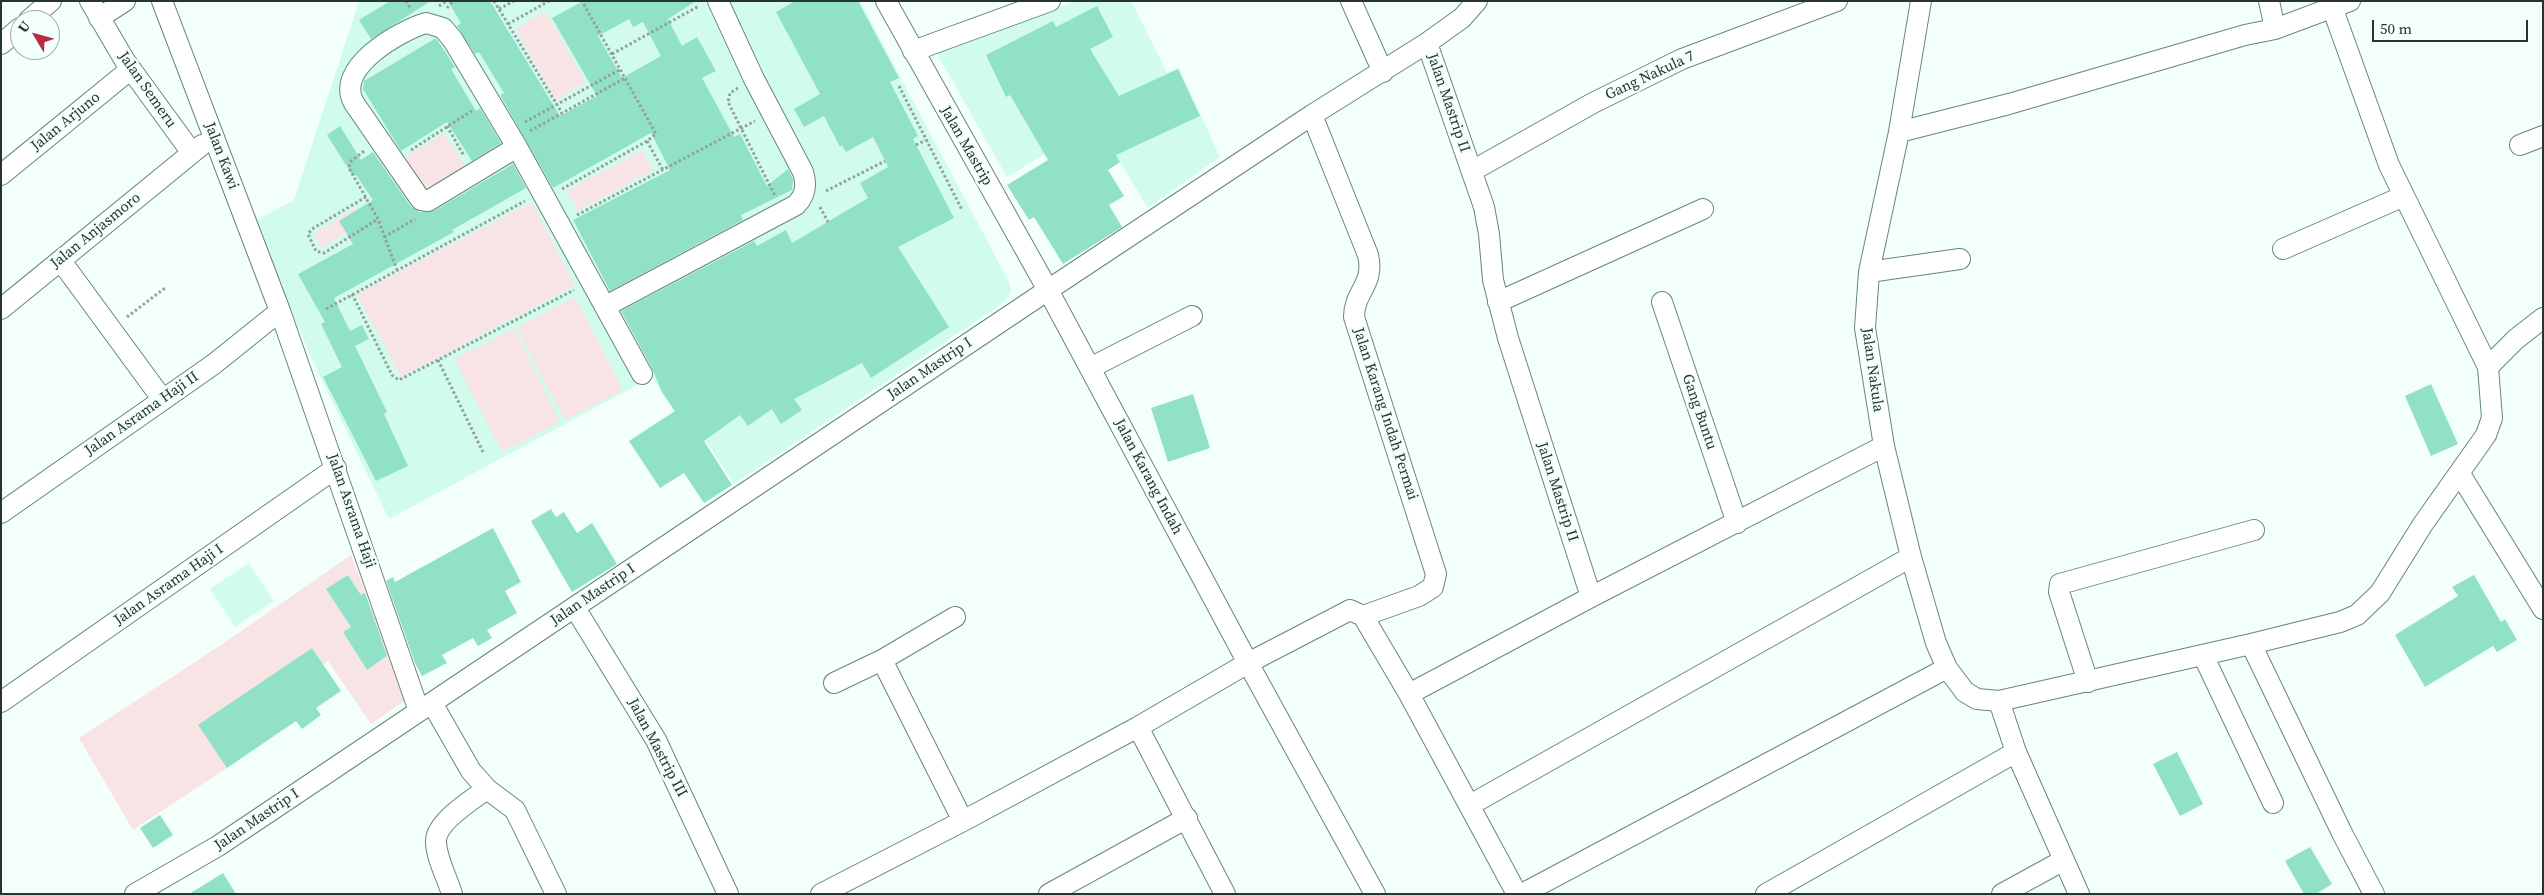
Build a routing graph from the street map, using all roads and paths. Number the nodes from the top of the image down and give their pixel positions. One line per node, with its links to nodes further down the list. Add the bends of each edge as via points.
1 (51, 1): 19 (street)
2 (125, 1): 20 (street)
3 (162, 1): 40 (street, Jalan Kawi)
4 (494, 1): 18 (path)
5 (514, 1): 18 (path)
6 (549, 1): 21 (path)
7 (582, 1): 25 (path)
8 (706, 1): 25 (path)
9 (718, 1): 30 (street)
10 (886, 1): 24 (street, Jalan Mastrip)
11 (1050, 1): 24 (street)
12 (1351, 1): 28 (street)
13 (1477, 1): 23 (street, via 1474,8)
14 (1837, 1): 52 (street, Gang Nakula 7, via 1682,59 1593,103)
15 (1921, 1): 39 (street, Jalan Nakula)
16 (2269, 1): 22 (street)
17 (2341, 4): 22 (street); 56 (street, via 2389,165)
18 (499, 9): 21 (path)
19 (41, 10)
20 (95, 10): 26 (street, Jalan Semeru)
21 (508, 24): 33 (path)
22 (2275, 28): 39 (street, via 2010,104)
23 (1427, 44): 28 (street, Jalan Mastrip II); 52 (street, Jalan Mastrip II)
24 (913, 51): 72 (street, Jalan Mastrip)
25 (612, 54): 27 (path)
26 (131, 69): 48 (street, Jalan Semeru); 54 (street, Jalan Arjuno)
27 (621, 69): 29 (path); 33 (path)
28 (1383, 72): 36 (street, Jalan Mastrip II)
29 (625, 78): 34 (path); 45 (path, via 656,132)
30 (754, 79): 35 (street); 38 (path, via 728,97)
31 (899, 86): 43 (path)
32 (490, 98): 37 (path); 42 (street); 44 (street, via 448,33 436,24 422,24 372,52 353,76 349,90 352,99)
33 (557, 104): 34 (path); 42 (path)
34 (562, 113): 42 (path)
35 (771, 113): 38 (path); 59 (street, via 805,179 803,197)
36 (1312, 115): 72 (street, Jalan Mastrip II); 99 (street, Jalan Karang Indah Permai, via 1368,255 1370,273 1354,308 1354,317 1436,574 1433,587 1419,596)
37 (446, 126): 49 (path); 53 (path)
38 (741, 129): 51 (path); 59 (path)
39 (1899, 132): 69 (street, Jalan Nakula)
40 (213, 136): 48 (street); 79 (street, Jalan Kawi)
41 (2543, 136): 47 (street)
42 (517, 137): 53 (street); 55 (street)
43 (926, 140): 46 (path); 61 (path)
44 (380, 141): 57 (path, via 359,154 349,165); 58 (street, via 419,197 424,201)
45 (647, 142): 51 (path); 55 (path)
46 (916, 145)
47 (2520, 146)
48 (192, 153): 67 (street, Jalan Anjasmoro)
49 (404, 154)
50 (885, 161): 59 (path)
51 (663, 170): 63 (path)
52 (1472, 171): 74 (street, Jalan Mastrip II, via 1488,224)
53 (474, 172): 58 (street)
54 (1, 175)
55 (545, 194): 63 (street); 68 (path)
56 (2404, 196): 65 (street); 84 (street)
57 (366, 197): 62 (path); 62 (path, via 312,229 309,239 316,251 324,252)
58 (432, 200): 64 (path, via 423,213)
59 (789, 208): 76 (street)
60 (1703, 209): 74 (street)
61 (962, 210)
62 (378, 219): 64 (path)
63 (561, 223): 70 (street)
64 (384, 237): 68 (path)
65 (2284, 249)
66 (1960, 259): 69 (street)
67 (60, 260): 78 (street, Jalan Anjasmoro); 82 (street)
68 (397, 270): 73 (path)
69 (1869, 272): 88 (street, Jalan Nakula, via 1865,328)
70 (592, 281): 76 (street); 83 (path)
71 (165, 288): 82 (path)
72 (1048, 290): 85 (street, Jalan Karang Indah); 97 (street, Jalan Mastrip I)
73 (352, 294): 77 (path); 83 (path, via 396,380)
74 (1498, 302): 96 (street, Jalan Mastrip II)
75 (1662, 302): 93 (street, Gang Buntu)
76 (606, 306): 86 (street)
77 (326, 308)
78 (1, 309)
79 (280, 312): 87 (street, Jalan Asrama Haji II); 90 (street, Jalan Asrama Haji)
80 (1192, 316): 85 (street)
81 (2543, 318): 84 (street, via 2510,344)
82 (110, 329): 87 (street)
83 (438, 360): 89 (path)
84 (2488, 367): 91 (street, via 2492,418 2486,435)
85 (1090, 368): 104 (street, Jalan Karang Indah)
86 (642, 374)
87 (163, 400): 92 (street, Jalan Asrama Haji II)
88 (1884, 446): 93 (street); 95 (street, Jalan Nakula)
89 (483, 452)
90 (336, 468): 110 (street, Jalan Asrama Haji I); 111 (street, Jalan Asrama Haji)
91 (2460, 474): 98 (street); 101 (street, via 2423,524 2380,593 2357,615)
92 (1, 512)
93 (1737, 522): 96 (street)
94 (2254, 530): 106 (street, via 2060,584 2059,592)
95 (1911, 557): 105 (street, Jalan Nakula, via 1932,631); 116 (street)
96 (1591, 597): 108 (street)
97 (575, 608): 111 (street, Jalan Mastrip I); 123 (street, Jalan Mastrip III, via 656,740)
98 (2543, 609)
99 (1363, 616): 104 (street, via 1350,610); 108 (street)
100 (954, 617): 103 (street)
101 (2251, 644): 102 (street); 133 (street)
102 (2204, 655): 106 (street); 115 (street)
103 (882, 660): 107 (street); 118 (street)
104 (1248, 663): 112 (street); 127 (street, Jalan Karang Indah)
105 (1947, 668): 109 (street, Jalan Nakula, via 1959,686 1971,696); 129 (street)
106 (2088, 682): 109 (street)
107 (834, 683)
108 (1409, 694): 116 (street)
109 (1999, 701): 113 (street)
110 (1, 702)
111 (425, 707): 114 (street, Jalan Asrama Haji); 120 (street, Jalan Mastrip I, via 199,858)
112 (1138, 727): 117 (street); 118 (street)
113 (2016, 752): 119 (street); 130 (street)
114 (487, 789): 121 (street, via 450,819 437,836 437,849); 122 (street, via 515,810)
115 (2273, 803)
116 (1470, 805): 128 (street)
117 (1187, 818): 125 (street); 126 (street)
118 (963, 821): 124 (street)
119 (2064, 860): 131 (street); 132 (street)
120 (135, 894)
121 (452, 894)
122 (556, 894)
123 (728, 894)
124 (821, 894)
125 (1049, 894)
126 (1225, 894)
127 (1375, 894)
128 (1517, 894)
129 (1522, 894)
130 (1766, 894)
131 (2002, 894)
132 (2079, 894)
133 (2374, 894)

